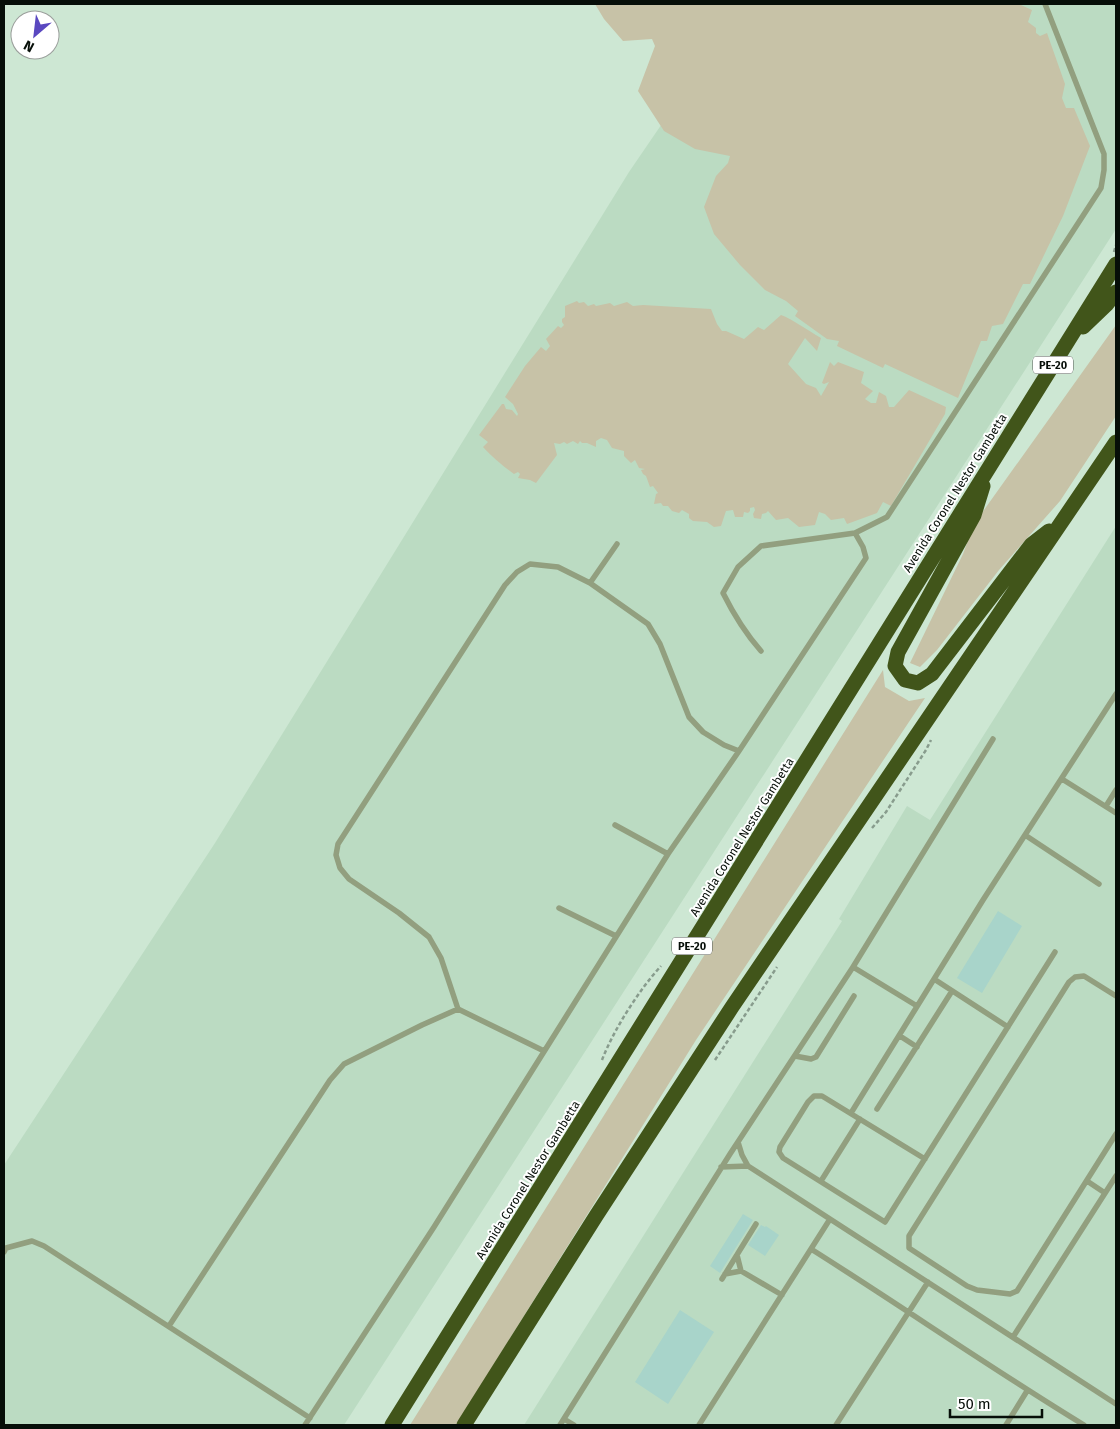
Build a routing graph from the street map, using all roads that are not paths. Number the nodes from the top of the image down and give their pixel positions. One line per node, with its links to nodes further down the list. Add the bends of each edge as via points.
1 (1045, 4): 8 (lane, via 1104,154 1101,188 887,517)
2 (1116, 264): 4 (highway, Avenida Coronel Nestor Gambetta / PE-20)
3 (1116, 292): 4 (highway)
4 (1068, 340): 6 (highway, Avenida Coronel Nestor Gambetta / PE-20)
5 (1116, 442): 7 (highway)
6 (989, 466): 7 (highway, via 974,515 898,652 895,666 905,680 918,683 932,674 1031,545); 66 (highway, Avenida Coronel Nestor Gambetta / PE-20)
7 (1060, 522): 67 (highway, via 726,1016)
8 (855, 534): 11 (lane, via 761,546 738,567 723,593 735,618); 14 (lane, via 866,558)
9 (617, 544): 10 (lane)
10 (590, 583): 14 (lane, via 648,624 660,644 689,717 703,732); 32 (lane, via 558,567 544,564 530,564 517,572 505,585 338,844 336,855 340,868 349,879 429,937 441,958)
11 (762, 651)
12 (1116, 694): 15 (lane)
13 (993, 739): 26 (lane)
14 (739, 750): 21 (lane)
15 (1062, 779): 17 (lane); 20 (lane)
16 (1116, 790): 17 (lane)
17 (1106, 806): 18 (lane)
18 (1116, 813)
19 (615, 825): 21 (lane)
20 (1025, 835): 22 (lane); 27 (lane)
21 (668, 854): 24 (lane)
22 (1099, 884)
23 (559, 908): 24 (lane)
24 (616, 936): 36 (lane)
25 (1055, 952): 33 (lane)
26 (853, 967): 31 (lane); 37 (lane)
27 (934, 979): 28 (lane); 31 (lane)
28 (952, 991): 33 (lane); 35 (lane)
29 (854, 996): 37 (lane, via 816,1057)
30 (1116, 996): 47 (lane, via 1084,976 1069,982 909,1236 909,1248 967,1286 1010,1294 1017,1291)
31 (917, 1006): 34 (lane)
32 (458, 1009): 36 (lane); 59 (lane, via 344,1064 330,1080)
33 (1008, 1027): 43 (lane)
34 (900, 1036): 35 (lane); 39 (lane)
35 (916, 1047): 38 (lane)
36 (544, 1051): 63 (lane)
37 (795, 1056): 42 (lane)
38 (877, 1109)
39 (851, 1113): 40 (lane); 48 (lane, via 822,1096 814,1096 780,1147 783,1158)
40 (860, 1119): 43 (lane); 48 (lane)
41 (1116, 1134): 47 (lane)
42 (738, 1142): 44 (lane); 45 (lane)
43 (925, 1159): 48 (lane, via 885,1222)
44 (748, 1166): 45 (lane); 50 (lane)
45 (722, 1167): 64 (lane)
46 (1116, 1176): 49 (lane)
47 (1087, 1181): 49 (lane)
48 (821, 1182)
49 (1105, 1193): 60 (lane)
50 (830, 1219): 52 (lane); 56 (lane)
51 (756, 1224): 54 (lane)
52 (811, 1250): 57 (lane); 58 (lane)
53 (4, 1252): 59 (lane, via 6,1248 32,1241 44,1246)
54 (736, 1255): 55 (lane); 55 (lane, via 724,1276)
55 (741, 1271): 57 (lane)
56 (928, 1282): 58 (lane); 60 (lane)
57 (782, 1295): 70 (lane)
58 (909, 1311): 61 (lane); 71 (lane)
59 (169, 1326): 63 (lane)
60 (1013, 1337): 62 (lane)
61 (1028, 1390): 72 (lane); 73 (lane)
62 (1116, 1404)
63 (310, 1418): 65 (lane)
64 (564, 1419): 68 (lane); 69 (lane)
65 (305, 1425)
66 (392, 1425)
67 (464, 1425)
68 (560, 1425)
69 (574, 1425)
70 (700, 1425)
71 (836, 1425)
72 (1006, 1425)
73 (1084, 1425)

